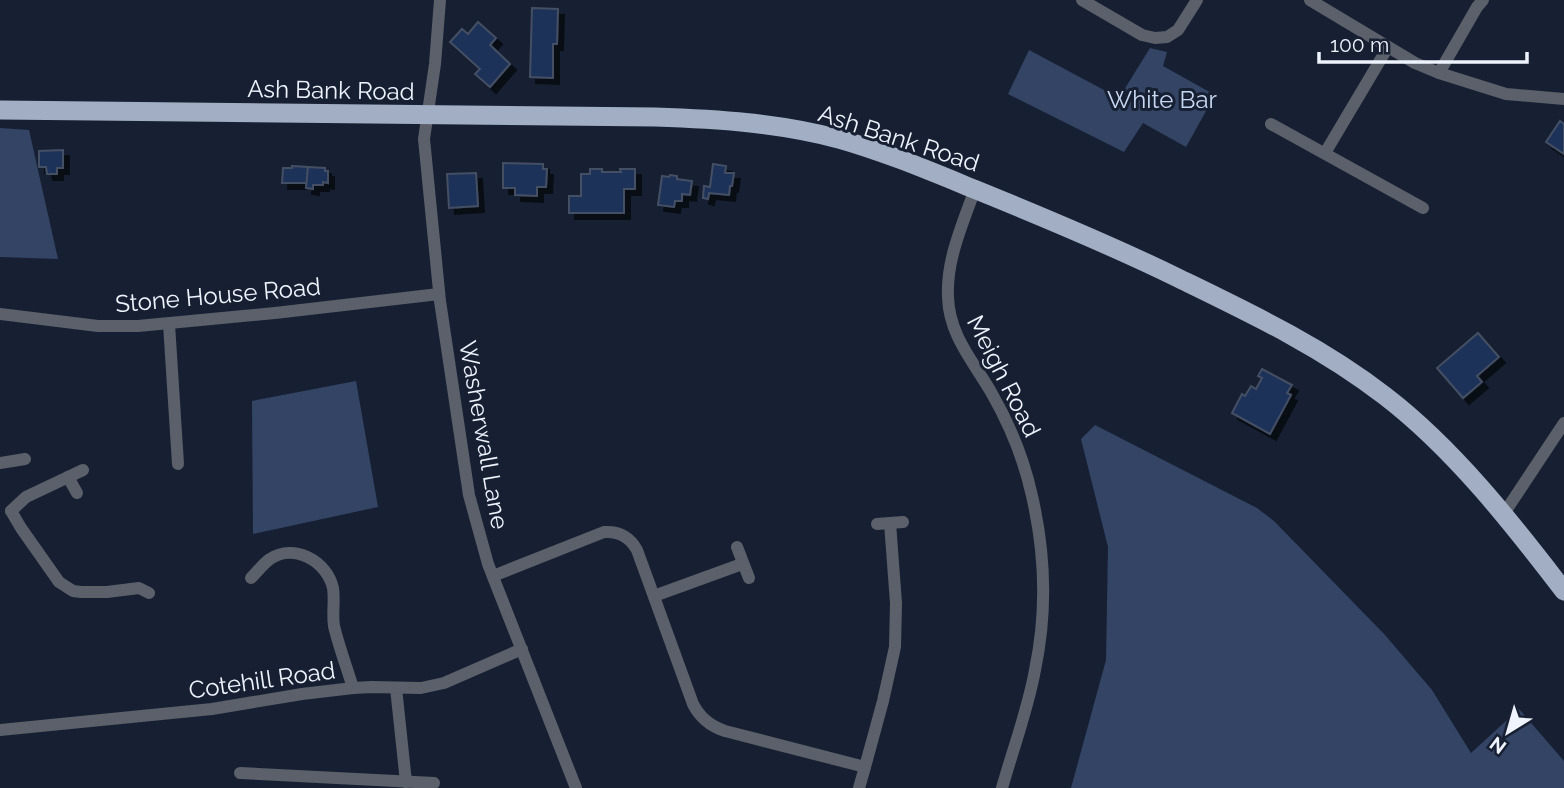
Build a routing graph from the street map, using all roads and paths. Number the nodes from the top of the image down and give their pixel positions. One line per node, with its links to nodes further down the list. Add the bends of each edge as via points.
1 (440, 0): 11 (street, Washerwall Lane)
2 (1082, 0): 3 (street, via 1155,38 1178,30)
3 (1197, 0)
4 (1310, 0): 6 (street)
5 (1483, 0): 8 (street)
6 (1325, 4): 7 (street)
7 (1388, 47): 8 (street); 13 (street)
8 (1439, 73): 9 (street, via 1506,94)
9 (1564, 99)
10 (0, 110): 11 (highway, Ash Bank Road)
11 (427, 116): 14 (highway, Ash Bank Road, via 730,120 839,139); 16 (street, Washerwall Lane, via 424,139)
12 (1271, 124): 13 (street)
13 (1325, 153): 15 (street)
14 (975, 189): 27 (highway, Ash Bank Road, via 1135,257 1319,351 1387,397 1436,440); 47 (street, Meigh Road, via 949,275 951,321 1015,440 1032,496 1043,582 1035,671)
15 (1423, 208)
16 (439, 294): 18 (street, Stone House Road); 31 (street, Washerwall Lane, via 469,495)
17 (0, 314): 18 (street, Stone House Road, via 98,326)
18 (169, 324): 22 (street)
19 (1564, 423): 27 (street)
20 (25, 459): 21 (street)
21 (0, 463)
22 (178, 464)
23 (83, 470): 24 (street)
24 (68, 477): 25 (street); 26 (street)
25 (77, 493)
26 (6, 510): 34 (street, via 66,587 81,592)
27 (1503, 515): 35 (highway, Ash Bank Road)
28 (890, 523): 41 (street, via 895,647)
29 (737, 547): 30 (street)
30 (743, 564): 33 (street); 36 (street)
31 (493, 576): 36 (street, via 611,531 634,545); 37 (street, Washerwall Lane)
32 (251, 578): 38 (street, via 255,564 283,554 308,556 321,565 333,588 334,624)
33 (748, 579)
34 (142, 588)
35 (1564, 591)
36 (654, 596): 41 (street, via 693,704 709,724)
37 (522, 649): 39 (street, Cotehill Road, via 444,683); 45 (street, Washerwall Lane)
38 (353, 688): 39 (street, Cotehill Road); 40 (street, Cotehill Road, via 212,709)
39 (396, 688): 43 (street)
40 (0, 730)
41 (865, 767): 46 (street)
42 (240, 773): 43 (street)
43 (406, 782): 44 (street)
44 (434, 783)
45 (576, 788)
46 (859, 788)
47 (1002, 788)

